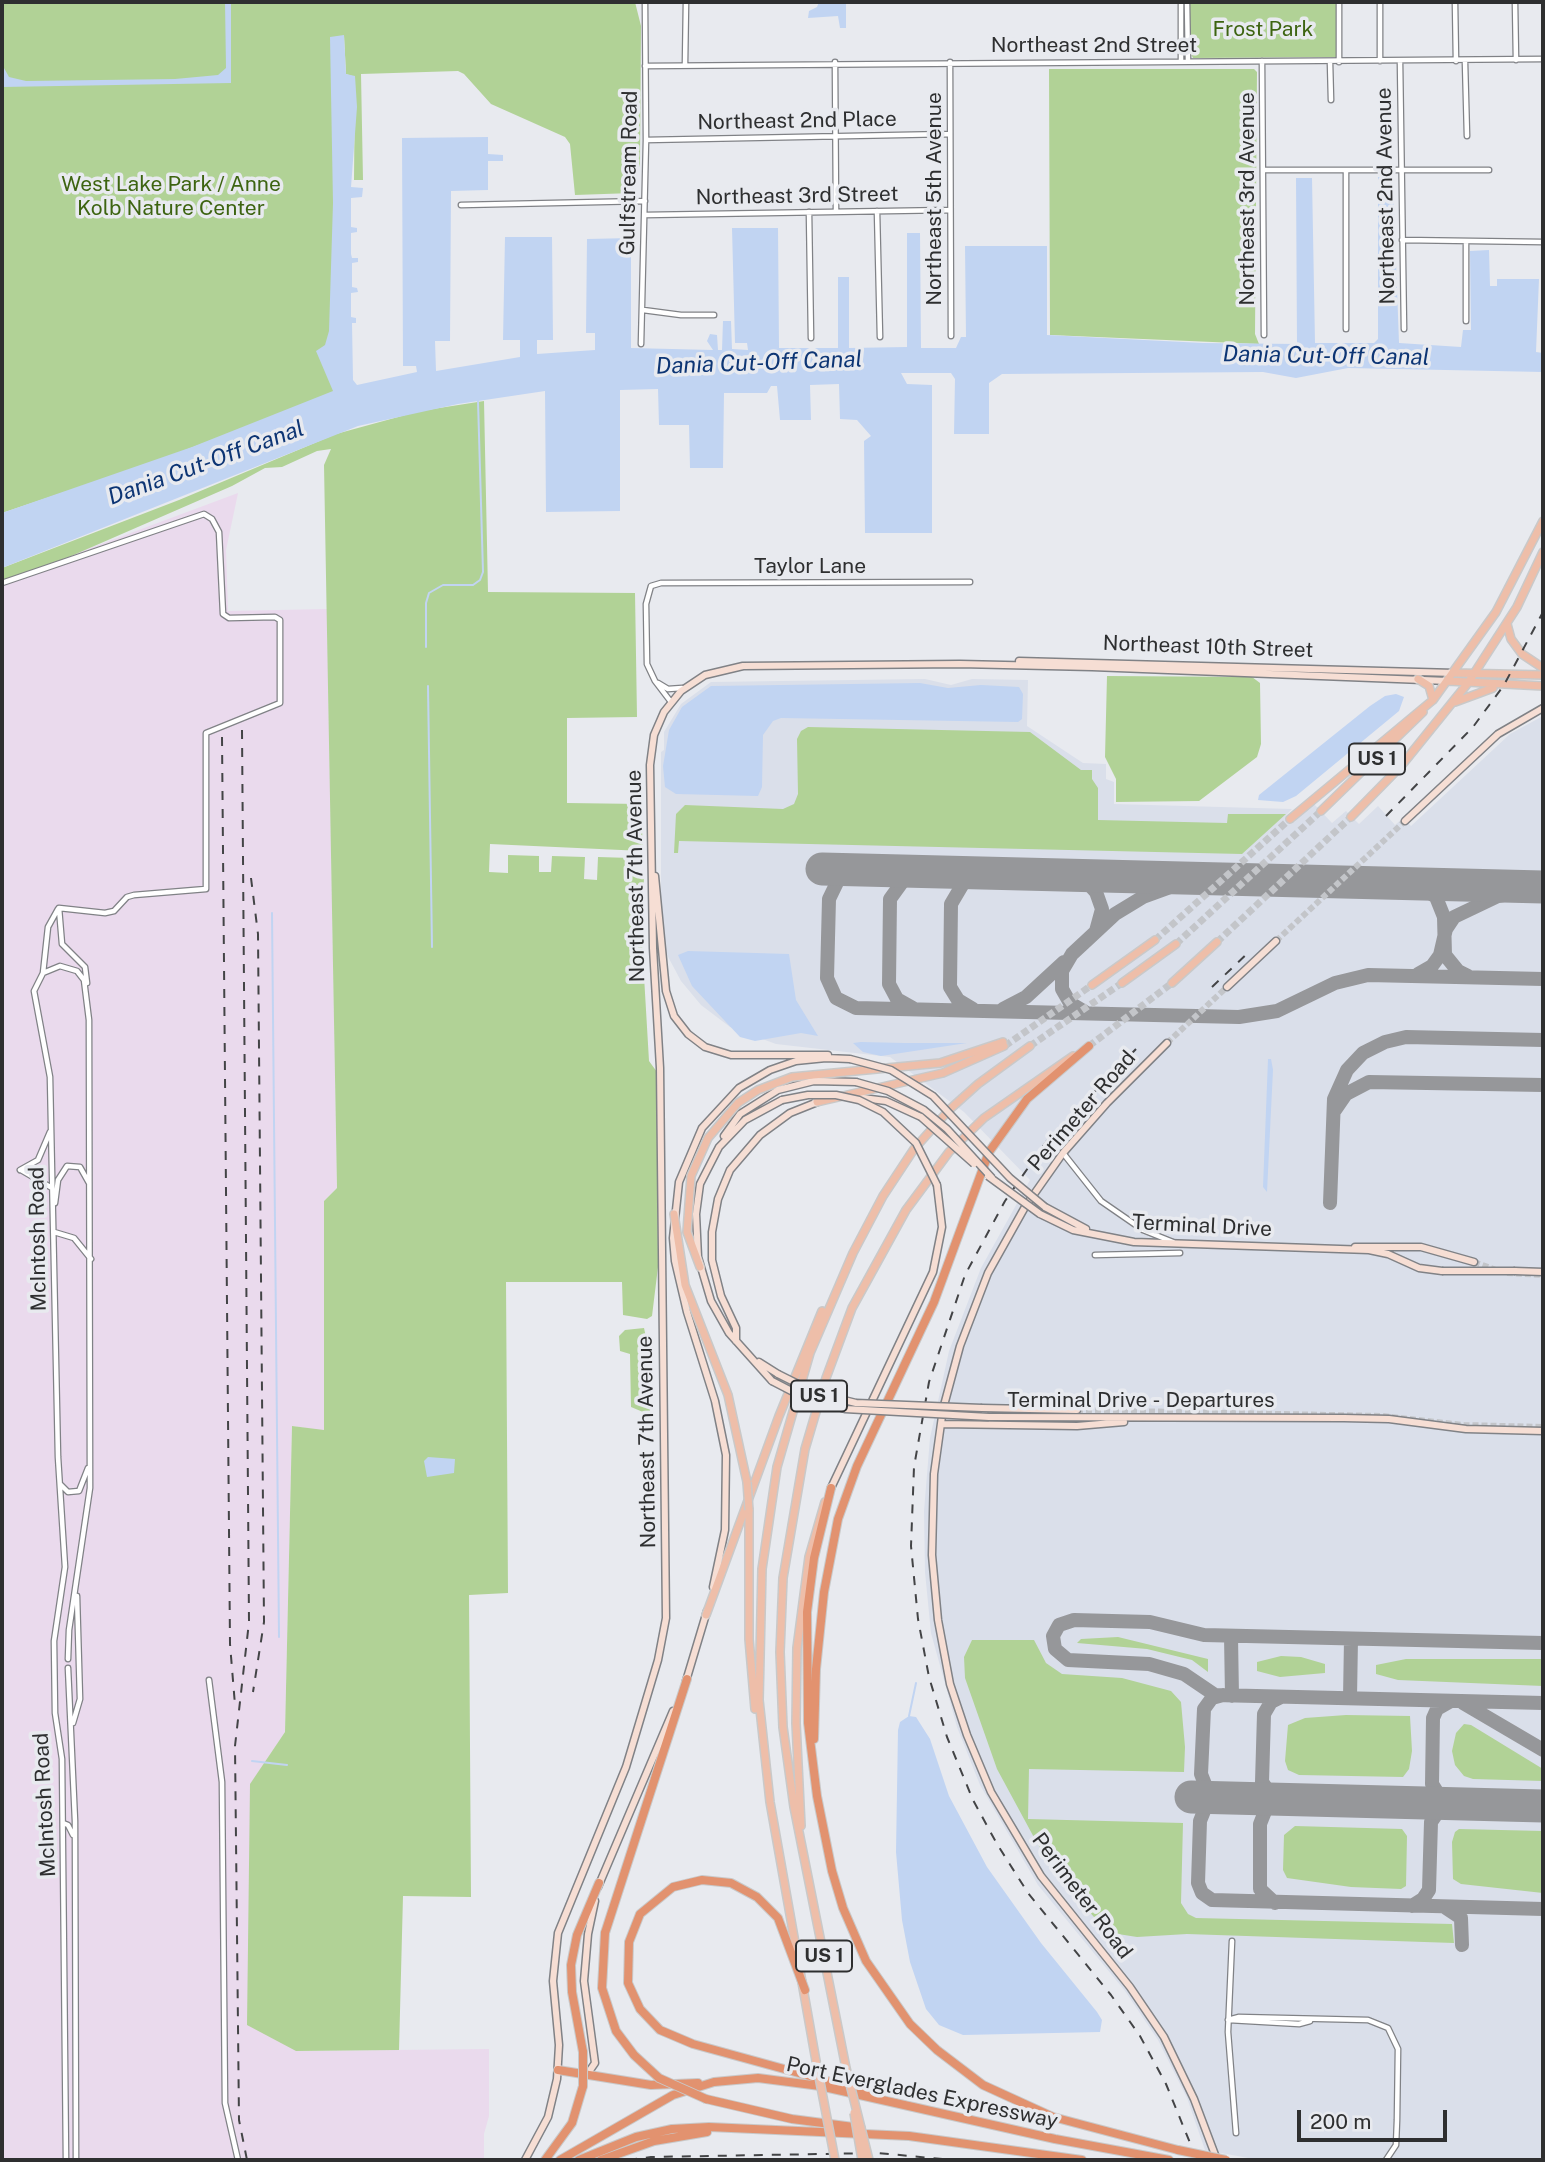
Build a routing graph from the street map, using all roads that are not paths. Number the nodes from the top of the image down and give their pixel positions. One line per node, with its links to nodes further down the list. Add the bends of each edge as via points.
1 (645, 2): 23 (street, Gulfstream Road)
2 (686, 2): 22 (street)
3 (1181, 2): 17 (street)
4 (1187, 2): 18 (street)
5 (1339, 2): 20 (street)
6 (1380, 2): 12 (street, Northeast 2nd Avenue)
7 (1455, 2): 14 (street)
8 (1515, 2): 10 (street)
9 (1543, 59): 10 (street, Northeast 2nd Street)
10 (1516, 60): 21 (street, Northeast 2nd Street)
11 (1262, 61): 18 (street, Northeast 2nd Street); 19 (street, Northeast 2nd Street); 29 (street, Northeast 3rd Avenue)
12 (1380, 61): 13 (street, Northeast 2nd Street); 20 (street, Northeast 2nd Street)
13 (1400, 61): 14 (street, Northeast 2nd Street); 31 (street, Northeast 2nd Avenue)
14 (1456, 61): 21 (street, Northeast 2nd Street)
15 (835, 62): 16 (street, Northeast 2nd Street); 22 (street, Northeast 2nd Street); 26 (street)
16 (950, 62): 17 (street, Northeast 2nd Street); 25 (street, Northeast 5th Avenue)
17 (1181, 62): 18 (street, Northeast 2nd Street)
18 (1188, 62)
19 (1330, 62): 20 (street, Northeast 2nd Street); 24 (street)
20 (1339, 62)
21 (1465, 62): 27 (street)
22 (685, 65): 23 (street, Northeast 2nd Street)
23 (645, 66): 28 (street, Gulfstream Road)
24 (1331, 100)
25 (949, 134): 26 (street, Northeast 2nd Place); 35 (street, Northeast 5th Avenue)
26 (836, 136): 28 (street, Northeast 2nd Place); 36 (street)
27 (1466, 136)
28 (646, 140): 33 (street, Gulfstream Road)
29 (1264, 170): 30 (street); 48 (street, Northeast 3rd Avenue)
30 (1346, 170): 31 (street); 46 (street)
31 (1401, 170): 32 (street); 40 (street, Northeast 2nd Avenue)
32 (1489, 170)
33 (645, 201): 34 (street); 39 (street, Gulfstream Road)
34 (461, 205)
35 (950, 210): 37 (street, Northeast 3rd Street); 49 (street, Northeast 5th Avenue)
36 (836, 211): 37 (street, Northeast 3rd Street); 38 (street, Northeast 3rd Street)
37 (877, 211): 50 (street)
38 (809, 212): 39 (street, Northeast 3rd Street); 51 (street)
39 (645, 215): 43 (street, Gulfstream Road)
40 (1402, 240): 41 (street); 47 (street, Northeast 2nd Avenue)
41 (1466, 241): 42 (street); 45 (street)
42 (1543, 242)
43 (643, 310): 44 (street); 52 (street, Gulfstream Road)
44 (714, 315)
45 (1466, 321)
46 (1346, 329)
47 (1404, 329)
48 (1264, 335)
49 (951, 336)
50 (880, 337)
51 (811, 338)
52 (641, 344)
53 (1543, 521): 63 (main road, US 1, via 1500,605)
54 (1543, 552): 57 (main road, US 1)
55 (970, 582): 67 (street, Taylor Lane, via 651,586 646,604 647,664)
56 (2, 583): 82 (street, via 204,514 219,532 223,614 280,620 280,703 206,733 206,889 134,895 105,913)
57 (1507, 624): 62 (main road, via 1518,650); 64 (main road, US 1)
58 (1113, 662): 59 (street, Northeast 10th Street); 60 (street); 61 (street, Northeast 10th Street)
59 (960, 664): 60 (street, Northeast 10th Street); 72 (street, Northeast 10th Street, via 728,667)
60 (1101, 667): 61 (street, Northeast 10th Street)
61 (1222, 668): 63 (street, Northeast 10th Street); 66 (street, Northeast 10th Street)
62 (1543, 668)
63 (1455, 673): 64 (main road); 68 (main road, US 1)
64 (1475, 673): 65 (main road); 69 (main road, US 1)
65 (1543, 675)
66 (1418, 679): 68 (street, Northeast 10th Street); 74 (main road, via 1429,687)
67 (655, 681): 72 (street, via 668,689); 73 (street)
68 (1448, 681): 69 (main road); 74 (main road, US 1)
69 (1468, 683): 70 (main road); 75 (main road, US 1)
70 (1504, 685): 71 (main road); 75 (main road)
71 (1543, 686)
72 (687, 687): 73 (street, Northeast 10th Street)
73 (671, 702): 81 (street, Northeast 7th Avenue, via 657,726 651,754)
74 (1431, 702): 77 (main road, US 1); 79 (main road)
75 (1453, 703): 78 (main road, US 1)
76 (1543, 708): 80 (street, via 1498,734)
77 (1321, 811)
78 (1351, 817)
79 (1290, 819)
80 (1405, 821)
81 (652, 860): 96 (street, via 666,991 674,1016 688,1034 711,1050 731,1055 805,1053); 143 (street, Northeast 7th Avenue, via 660,1068 666,1618 626,1767 558,1933 553,1981)
82 (59, 908): 87 (street, McIntosh Road, via 48,927); 92 (street, McIntosh Road, via 62,944 85,967)
83 (1155, 940): 90 (main road)
84 (1276, 941): 91 (street)
85 (1217, 942): 89 (main road)
86 (1176, 944): 88 (main road)
87 (43, 973): 92 (street, via 50,968 77,971); 98 (street, McIntosh Road, via 34,991 50,1077)
88 (1122, 983)
89 (1172, 983)
90 (1092, 985)
91 (1227, 987)
92 (88, 990): 102 (street, McIntosh Road)
93 (1167, 1043): 100 (street, Perimeter Road)
94 (1030, 1046): 116 (main road, US 1, via 964,1095 914,1149 874,1212)
95 (1089, 1046): 134 (highway, via 1027,1099 989,1152 939,1290 850,1483 832,1545 821,1612); 137 (main road, US 1, via 999,1107 938,1166 877,1258 835,1351 800,1467 782,1596 783,1727)
96 (840, 1058): 104 (street, via 778,1067 725,1100 694,1143 683,1169); 107 (street, bridge, via 891,1070 933,1096 1010,1178 1045,1207)
97 (817, 1102): 101 (street, bridge, via 839,1098 896,1104 921,1117); 114 (main road, via 953,1070 1004,1044 940,1063 792,1077 747,1096 714,1128 691,1176 687,1231); 117 (street, via 778,1120 760,1135 730,1170 718,1199 712,1260 720,1296 736,1328)
98 (51, 1128): 103 (street, McIntosh Road); 103 (street, via 38,1160 20,1170)
99 (719, 1147): 101 (street, bridge, via 740,1114 778,1090 814,1081 856,1082 888,1091 924,1110); 114 (street, via 698,1193); 125 (street, bridge, via 745,1120 782,1100 808,1094 836,1095 883,1112 916,1143 937,1185 942,1227 933,1272)
100 (1063, 1153): 108 (street, via 1106,1206 1154,1236); 121 (street, Perimeter Road, via 989,1273 957,1355)
101 (992, 1178): 107 (street, Terminal Drive, bridge, via 1040,1214 1073,1230)
102 (90, 1187): 105 (street, via 79,1167 64,1169 58,1180); 112 (street, McIntosh Road)
103 (53, 1188): 105 (street, McIntosh Road)
104 (674, 1214): 127 (street, via 678,1274 726,1455 725,1530); 133 (main road, bridge, via 685,1285 728,1395 747,1482 749,1656)
105 (54, 1217): 106 (street, McIntosh Road)
106 (54, 1231): 112 (street, via 74,1238); 124 (street, McIntosh Road)
107 (1101, 1234): 108 (street, Terminal Drive, via 1134,1242)
108 (1180, 1244): 109 (street, Terminal Drive)
109 (1343, 1249): 113 (street, via 1368,1244 1413,1246); 115 (street, bridge, via 1378,1252 1419,1268 1442,1271)
110 (1180, 1253): 111 (street)
111 (1094, 1255)
112 (91, 1260): 123 (street, McIntosh Road)
113 (1474, 1262)
114 (700, 1266): 117 (street, via 715,1309)
115 (1543, 1272)
116 (836, 1289): 127 (main road, via 815,1322); 133 (main road, US 1, via 792,1410 767,1522 758,1625)
117 (736, 1341): 118 (street)
118 (754, 1359): 119 (street, bridge, via 816,1393 856,1403); 120 (street, Terminal Drive - Departures, bridge, via 772,1381 823,1404 875,1413)
119 (1077, 1410)
120 (1140, 1419): 121 (street, via 1077,1426); 122 (street, Terminal Drive - Departures, via 1385,1419 1466,1429)
121 (941, 1424): 163 (street, Perimeter Road, via 932,1514 934,1585 946,1667 967,1735 991,1792 1029,1859 1164,2037)
122 (1543, 1431)
123 (90, 1461): 124 (street, via 79,1491 68,1492); 126 (street, McIntosh Road)
124 (60, 1484): 135 (street, McIntosh Road, via 65,1586 54,1641)
125 (831, 1488): 134 (highway, via 807,1612 807,1704); 137 (main road, via 813,1539 799,1630 796,1723)
126 (76, 1584): 128 (street, McIntosh Road); 132 (street, McIntosh Road, via 79,1699)
127 (706, 1615): 130 (street)
128 (68, 1658)
129 (68, 1668): 132 (street, McIntosh Road)
130 (687, 1679): 138 (street); 149 (highway, bridge, via 605,1933 602,1988 616,2031 659,2078 706,2099 783,2118)
131 (209, 1680): 152 (street, via 222,1782 225,2103)
132 (72, 1727): 136 (street, McIntosh Road)
133 (762, 1737): 140 (main road, US 1)
134 (814, 1777): 164 (highway, bridge, via 832,1871 850,1926 876,1978 923,2037 967,2074 1017,2103 1062,2120)
135 (63, 1823): 136 (street); 150 (street, McIntosh Road)
136 (75, 1840): 151 (street, McIntosh Road)
137 (802, 1844): 142 (main road, US 1)
138 (599, 1883): 144 (street, via 585,1967 596,2063); 154 (highway, bridge, via 577,1935 571,1965 583,2086 572,2123)
139 (1232, 1941): 141 (street)
140 (805, 1990): 146 (highway, via 778,1919 757,1897 731,1883 702,1880 673,1887 640,1914 629,1942 628,1983 640,2009 660,2030 693,2044); 158 (main road, US 1, bridge)
141 (1228, 2020): 148 (street); 165 (street, via 1373,2021 1384,2025 1394,2035 1398,2049 1395,2145)
142 (846, 2068): 159 (main road, US 1, bridge); 160 (main road, bridge)
143 (558, 2070): 144 (highway); 153 (street, Northeast 7th Avenue, via 548,2117)
144 (586, 2076): 145 (highway, via 651,2085)
145 (715, 2082): 146 (highway, Port Everglades Expressway, via 789,2080); 155 (highway, Port Everglades Expressway, via 662,2100)
146 (911, 2105): 162 (highway, Port Everglades Expressway)
147 (755, 2128): 149 (highway, Port Everglades Expressway); 156 (highway, Port Everglades Expressway, via 663,2131 627,2139); 157 (highway, via 665,2138)
148 (1236, 2133)
149 (909, 2136): 161 (highway, Port Everglades Expressway)
150 (66, 2160)
151 (76, 2160)
152 (238, 2160)
153 (525, 2160)
154 (545, 2160)
155 (560, 2160)
156 (579, 2160)
157 (601, 2160)
158 (835, 2160)
159 (862, 2160)
160 (869, 2160)
161 (1082, 2160)
162 (1169, 2160)
163 (1217, 2160)
164 (1226, 2160)
165 (1387, 2160)

